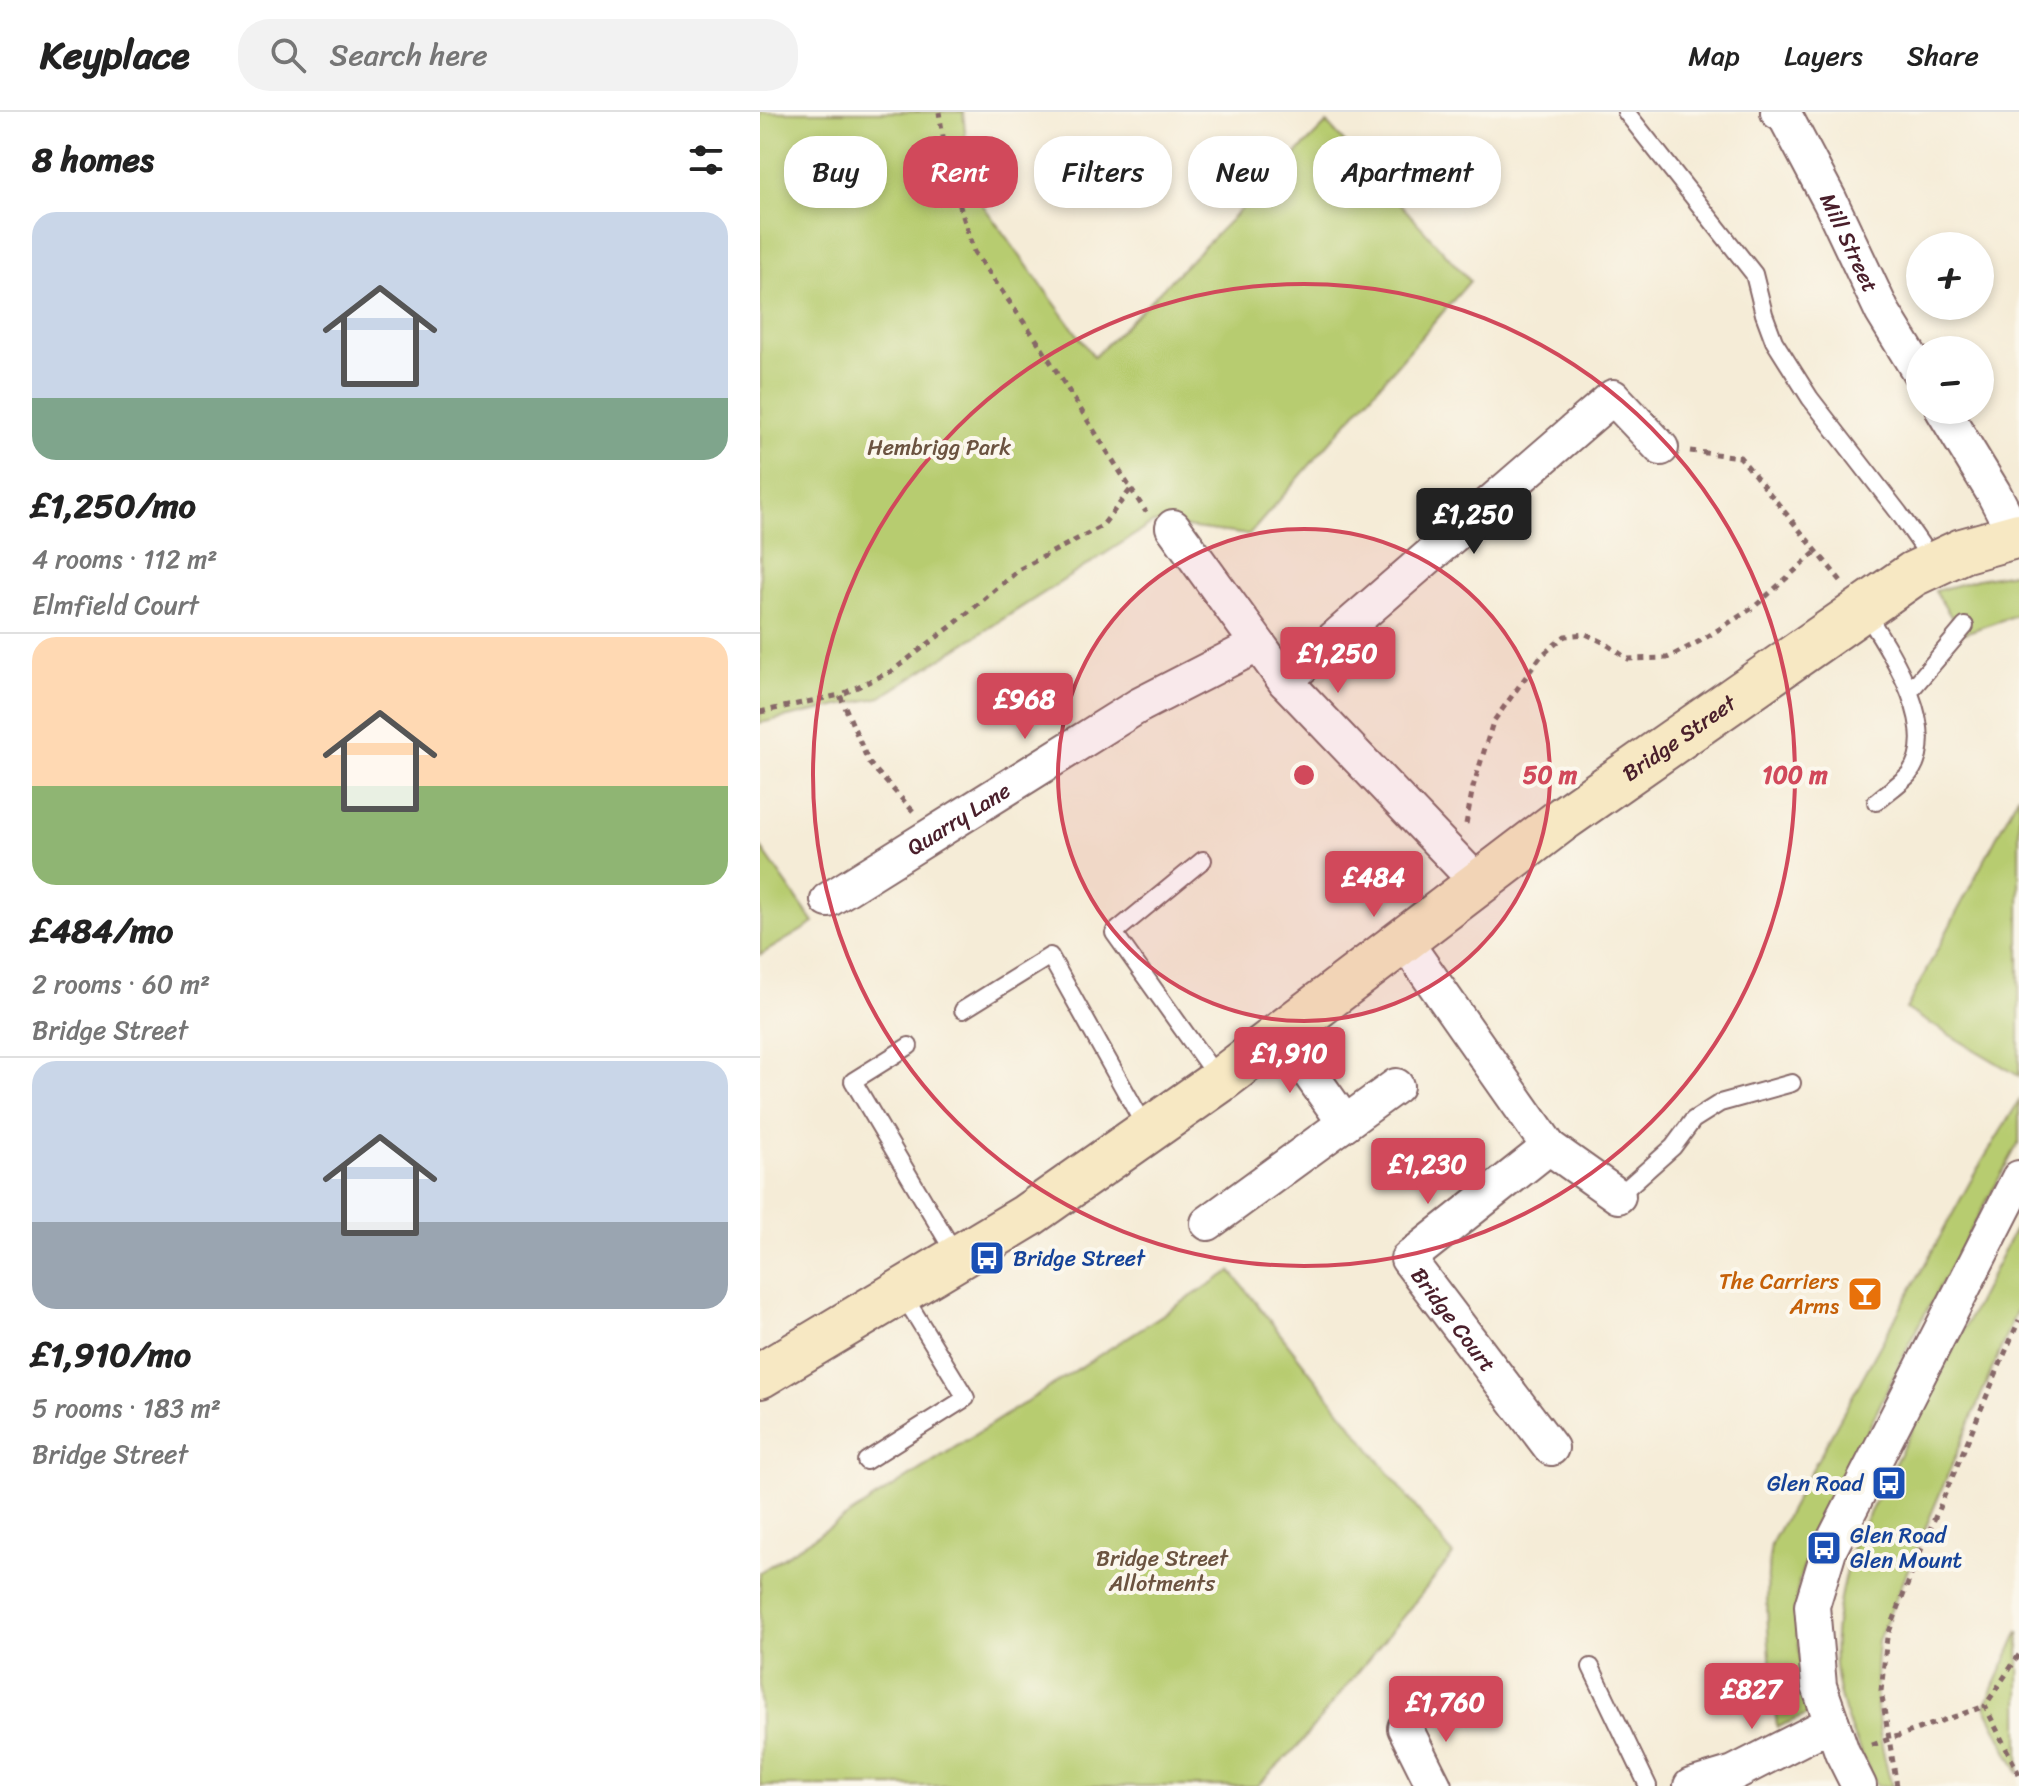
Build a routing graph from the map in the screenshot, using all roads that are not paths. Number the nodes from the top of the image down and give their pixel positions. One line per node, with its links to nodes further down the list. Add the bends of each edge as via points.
1 (1626, 112): 8 (lane, via 1754,274 1774,341 1810,398)
2 (1778, 112): 3 (street, Mill Street, via 1785,116)
3 (1906, 350)
4 (1952, 424): 7 (street)
5 (1661, 448): 12 (street, via 1613,397)
6 (1173, 527): 11 (street)
7 (2018, 535): 8 (main road, Bridge Street)
8 (1935, 564): 9 (main road, Bridge Street)
9 (1863, 609): 13 (lane); 16 (main road, Bridge Street, via 1577,809)
10 (1965, 626): 13 (lane)
11 (1257, 645): 12 (street); 17 (street, Quarry Lane, via 1138,706)
12 (1285, 681): 16 (street)
13 (1910, 691): 14 (lane, via 1919,723 1916,759 1908,774)
14 (1876, 802)
15 (1203, 860): 22 (lane, via 1114,933)
16 (1468, 874): 18 (main road, Bridge Street)
17 (828, 900)
18 (1403, 939): 20 (main road, Bridge Street); 27 (street)
19 (963, 1010): 26 (lane, via 1050,956)
20 (1282, 1034): 22 (main road, Bridge Street); 25 (street)
21 (909, 1046): 31 (lane, via 853,1081)
22 (1219, 1081): 26 (main road, Bridge Street)
23 (1792, 1083): 29 (lane, via 1720,1103 1693,1120 1673,1147)
24 (1396, 1086): 25 (street)
25 (1345, 1123): 30 (street)
26 (1148, 1132): 31 (main road, Bridge Street)
27 (1549, 1147): 29 (street); 34 (street, Bridge Court, via 1408,1259)
28 (2019, 1178): 38 (street, via 1829,1550 1812,1606 1819,1686)
29 (1618, 1196)
30 (1208, 1223)
31 (957, 1259): 32 (main road, Bridge Street)
32 (901, 1292): 33 (main road, Bridge Street); 35 (lane, via 966,1398)
33 (760, 1376)
34 (1551, 1448)
35 (866, 1461)
36 (1591, 1667): 40 (lane)
37 (1405, 1728): 39 (street)
38 (1837, 1738): 41 (street); 42 (street)
39 (1434, 1786)
40 (1648, 1786)
41 (1691, 1786)
42 (1859, 1786)

